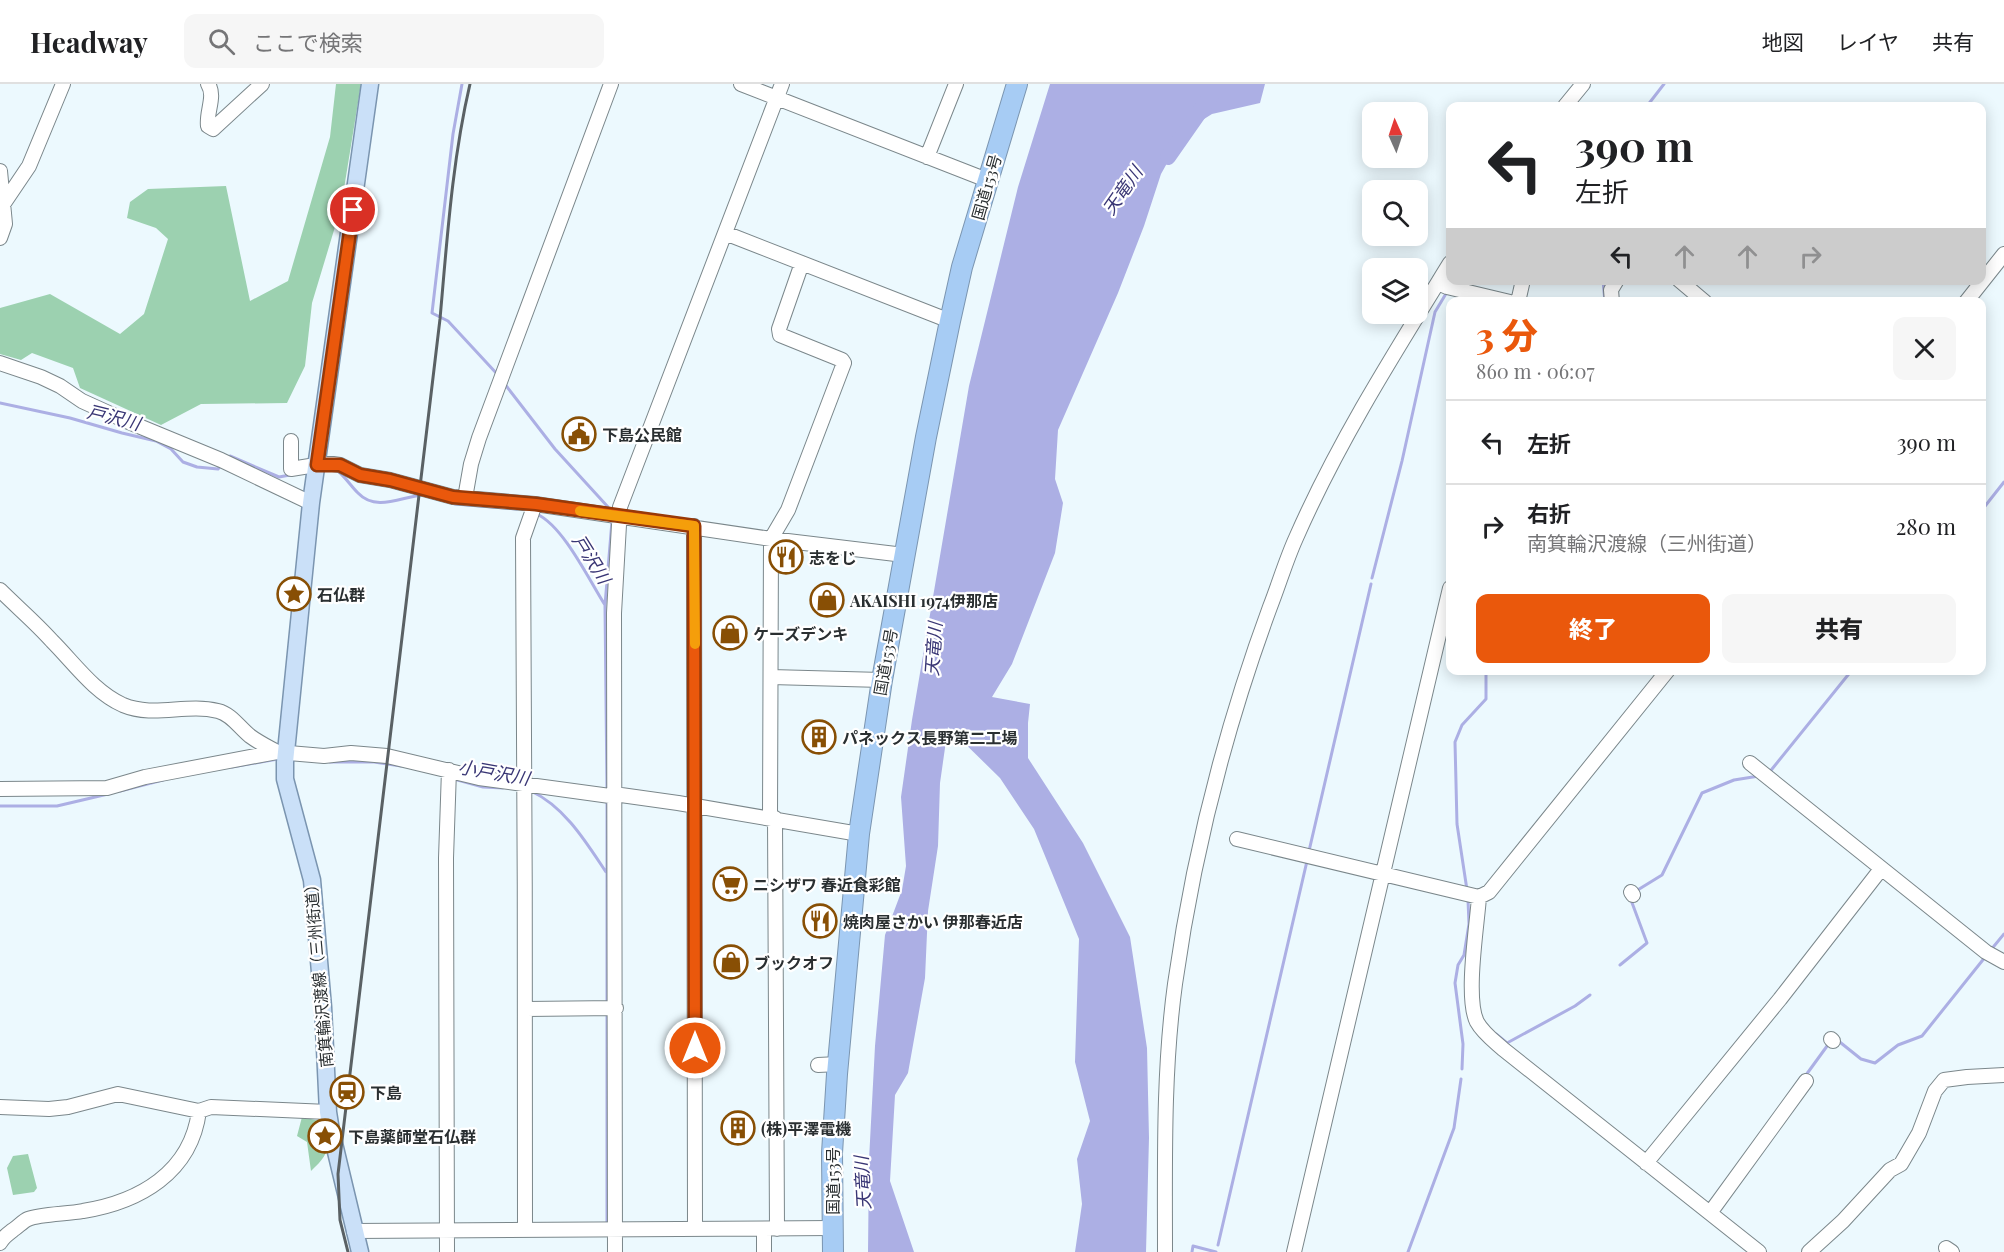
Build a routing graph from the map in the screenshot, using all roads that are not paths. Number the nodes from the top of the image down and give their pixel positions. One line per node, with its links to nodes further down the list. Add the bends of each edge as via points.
1 (63, 84): 16 (street, via 29,166)
2 (208, 84): 3 (street, via 212,99 207,126 213,129)
3 (262, 84)
4 (370, 84): 32 (main road, 南箕輪沢渡線（三州街道）)
5 (611, 84): 33 (street, via 478,438)
6 (741, 84): 11 (street)
7 (782, 84): 11 (street)
8 (956, 84): 13 (street)
9 (1016, 84): 15 (highway, 国道153号)
10 (1583, 84): 12 (street)
11 (776, 98): 13 (street); 17 (street)
12 (1568, 102)
13 (927, 157): 15 (street)
14 (0, 174): 16 (street)
15 (987, 180): 29 (highway, 国道153号)
16 (4, 203): 18 (street, via 5,224)
17 (725, 233): 20 (street); 36 (street)
18 (0, 238)
19 (2004, 254): 22 (street)
20 (802, 263): 29 (street); 38 (street, via 778,329 780,335 844,363 788,510)
21 (1446, 270): 23 (street)
22 (1986, 277)
23 (1438, 283): 26 (street); 80 (street, via 1316,494 1253,653 1228,736 1194,872 1175,986 1168,1067)
24 (1685, 285): 27 (street)
25 (1979, 285): 28 (street)
26 (1489, 297)
27 (1699, 297)
28 (1970, 297)
29 (950, 321): 39 (highway, 国道153号)
30 (0, 363): 34 (street, via 41,377 82,401)
31 (291, 441): 32 (street, via 291,469)
32 (317, 465): 33 (street, via 340,465 360,475); 34 (main road, 南箕輪沢渡線（三州街道）)
33 (465, 498): 35 (street)
34 (311, 503): 45 (main road, 南箕輪沢渡線（三州街道）)
35 (534, 509): 36 (street); 49 (street, via 524,538)
36 (619, 516): 37 (street); 50 (street, via 614,613)
37 (694, 526): 38 (street); 51 (street)
38 (771, 538): 39 (street); 43 (street)
39 (904, 555): 44 (highway, 国道153号)
40 (0, 590): 45 (street, via 114,700 138,710 220,711 250,737)
41 (1446, 605): 56 (street)
42 (1664, 675): 57 (street, via 1489,892)
43 (771, 677): 44 (street); 52 (street)
44 (882, 680): 53 (highway, 国道153号)
45 (283, 755): 47 (street, via 387,756); 48 (street, via 145,777 106,788); 65 (main road, 南箕輪沢渡線（三州街道）, via 285,779 312,880)
46 (1750, 763): 55 (street)
47 (448, 775): 49 (street); 71 (street)
48 (0, 789)
49 (524, 789): 50 (street); 60 (street)
50 (616, 796): 51 (street); 59 (street)
51 (695, 806): 52 (street); 69 (street)
52 (773, 818): 53 (street); 70 (street)
53 (859, 834): 68 (highway, 国道153号, via 828,1065)
54 (1236, 839): 56 (street)
55 (1881, 868): 58 (street); 66 (street)
56 (1384, 873): 57 (street); 81 (street)
57 (1472, 895): 66 (street, via 1473,1012 1478,1024 1503,1049)
58 (2004, 963)
59 (610, 1008): 60 (street); 74 (street)
60 (526, 1009): 72 (street)
61 (2004, 1076): 83 (street, via 1944,1080 1901,1164 1890,1170)
62 (1806, 1081): 67 (street)
63 (0, 1107): 64 (street, via 68,1107 118,1094)
64 (200, 1111): 65 (street, via 211,1107); 75 (street, via 190,1145 177,1165 148,1189 108,1206 28,1219)
65 (328, 1112): 73 (main road, 南箕輪沢渡線（三州街道）)
66 (1646, 1163): 67 (street)
67 (1710, 1213): 82 (street)
68 (832, 1228): 70 (street); 79 (highway, 国道153号)
69 (695, 1229): 70 (street); 74 (street)
70 (770, 1229): 78 (street)
71 (447, 1230): 72 (street); 73 (street); 77 (street)
72 (525, 1230): 74 (street)
73 (354, 1231): 76 (main road, 南箕輪沢渡線（三州街道）)
74 (612, 1236)
75 (0, 1243)
76 (360, 1252)
77 (447, 1252)
78 (764, 1252)
79 (833, 1252)
80 (1165, 1252)
81 (1294, 1252)
82 (1759, 1252)
83 (1809, 1252)

